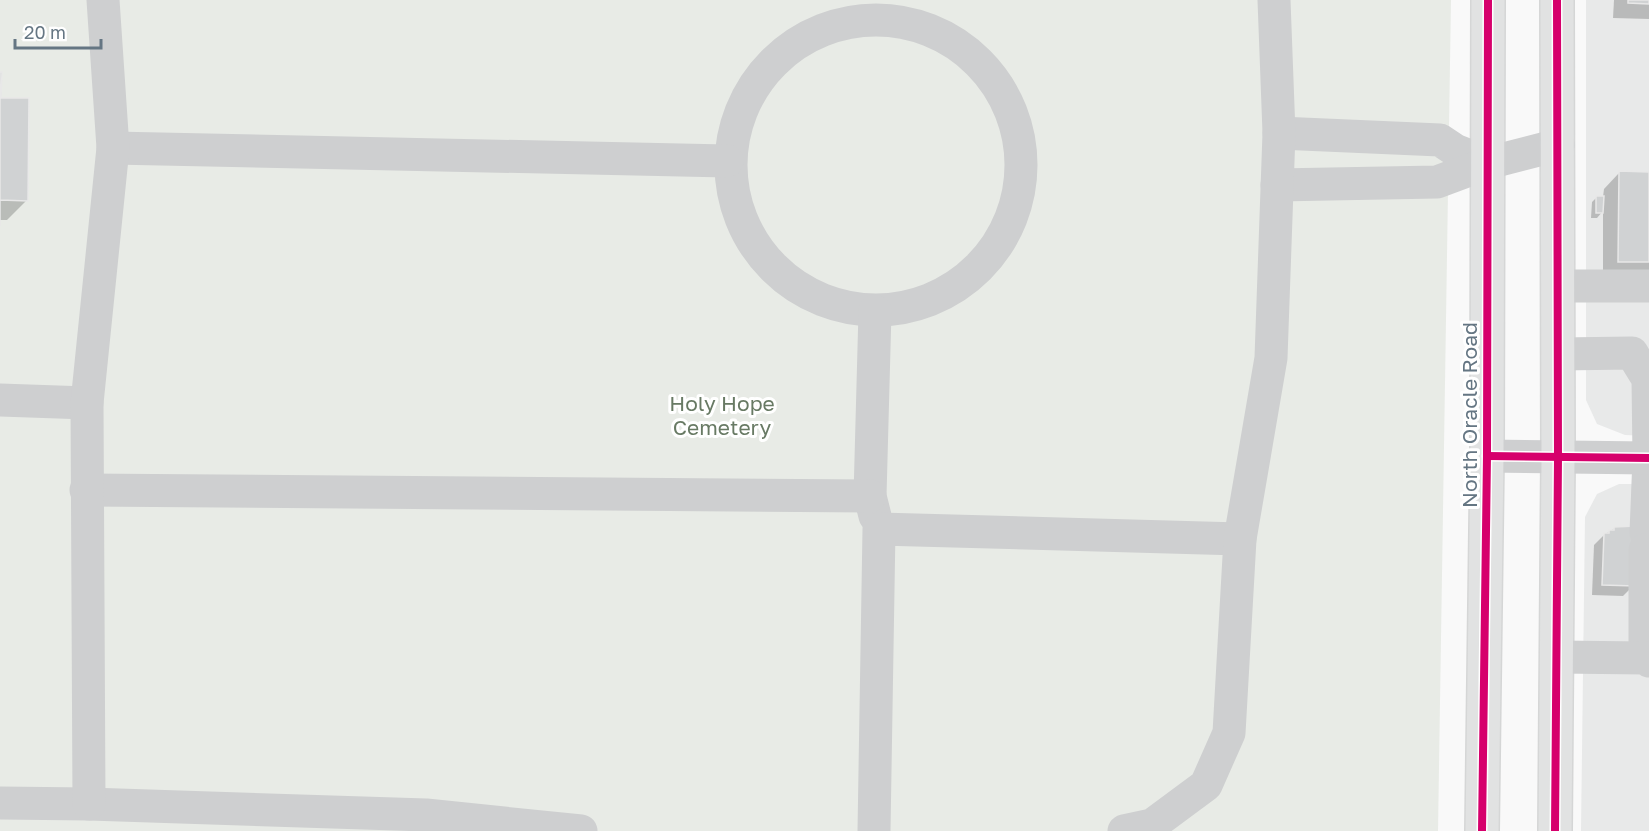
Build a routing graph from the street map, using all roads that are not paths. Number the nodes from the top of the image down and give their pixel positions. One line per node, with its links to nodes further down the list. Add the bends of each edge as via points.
1 (103, 0): 8 (street)
2 (1274, 0): 6 (street)
3 (1488, 0): 10 (highway, North Oracle Road)
4 (1557, 0): 7 (highway)
5 (882, 10): 9 (street, via 800,40 758,78 734,129); 14 (street, via 933,30 975,57 998,84 1016,120 1023,164 1016,207 990,256 960,284 918,304)
6 (1279, 134): 10 (street, via 1440,140); 11 (street)
7 (1558, 146): 10 (street); 12 (highway)
8 (113, 148): 9 (street); 17 (street)
9 (727, 161): 14 (street, via 732,193 753,244 782,277 828,303)
10 (1488, 163): 11 (street, via 1437,182); 18 (highway, North Oracle Road)
11 (1277, 185): 24 (street, via 1271,358)
12 (1558, 286): 13 (street); 15 (highway)
13 (1649, 286)
14 (875, 311): 22 (street)
15 (1558, 354): 19 (highway); 20 (street, via 1632,353 1648,379)
16 (0, 400): 17 (street)
17 (87, 403): 21 (street)
18 (1487, 456): 19 (street); 33 (highway, North Oracle Road)
19 (1558, 458): 20 (street); 25 (highway)
20 (1649, 458): 26 (street, via 1645,542)
21 (86, 490): 22 (street); 28 (street)
22 (870, 496): 23 (street)
23 (879, 529): 24 (street); 31 (street)
24 (1240, 540): 32 (street, via 1229,733 1206,784 1152,825)
25 (1558, 657): 26 (street); 34 (highway)
26 (1647, 660)
27 (0, 803): 28 (street)
28 (89, 804): 29 (street)
29 (293, 821): 30 (street, via 426,815)
30 (580, 831)
31 (874, 831)
32 (1124, 831)
33 (1482, 831)
34 (1555, 831)

